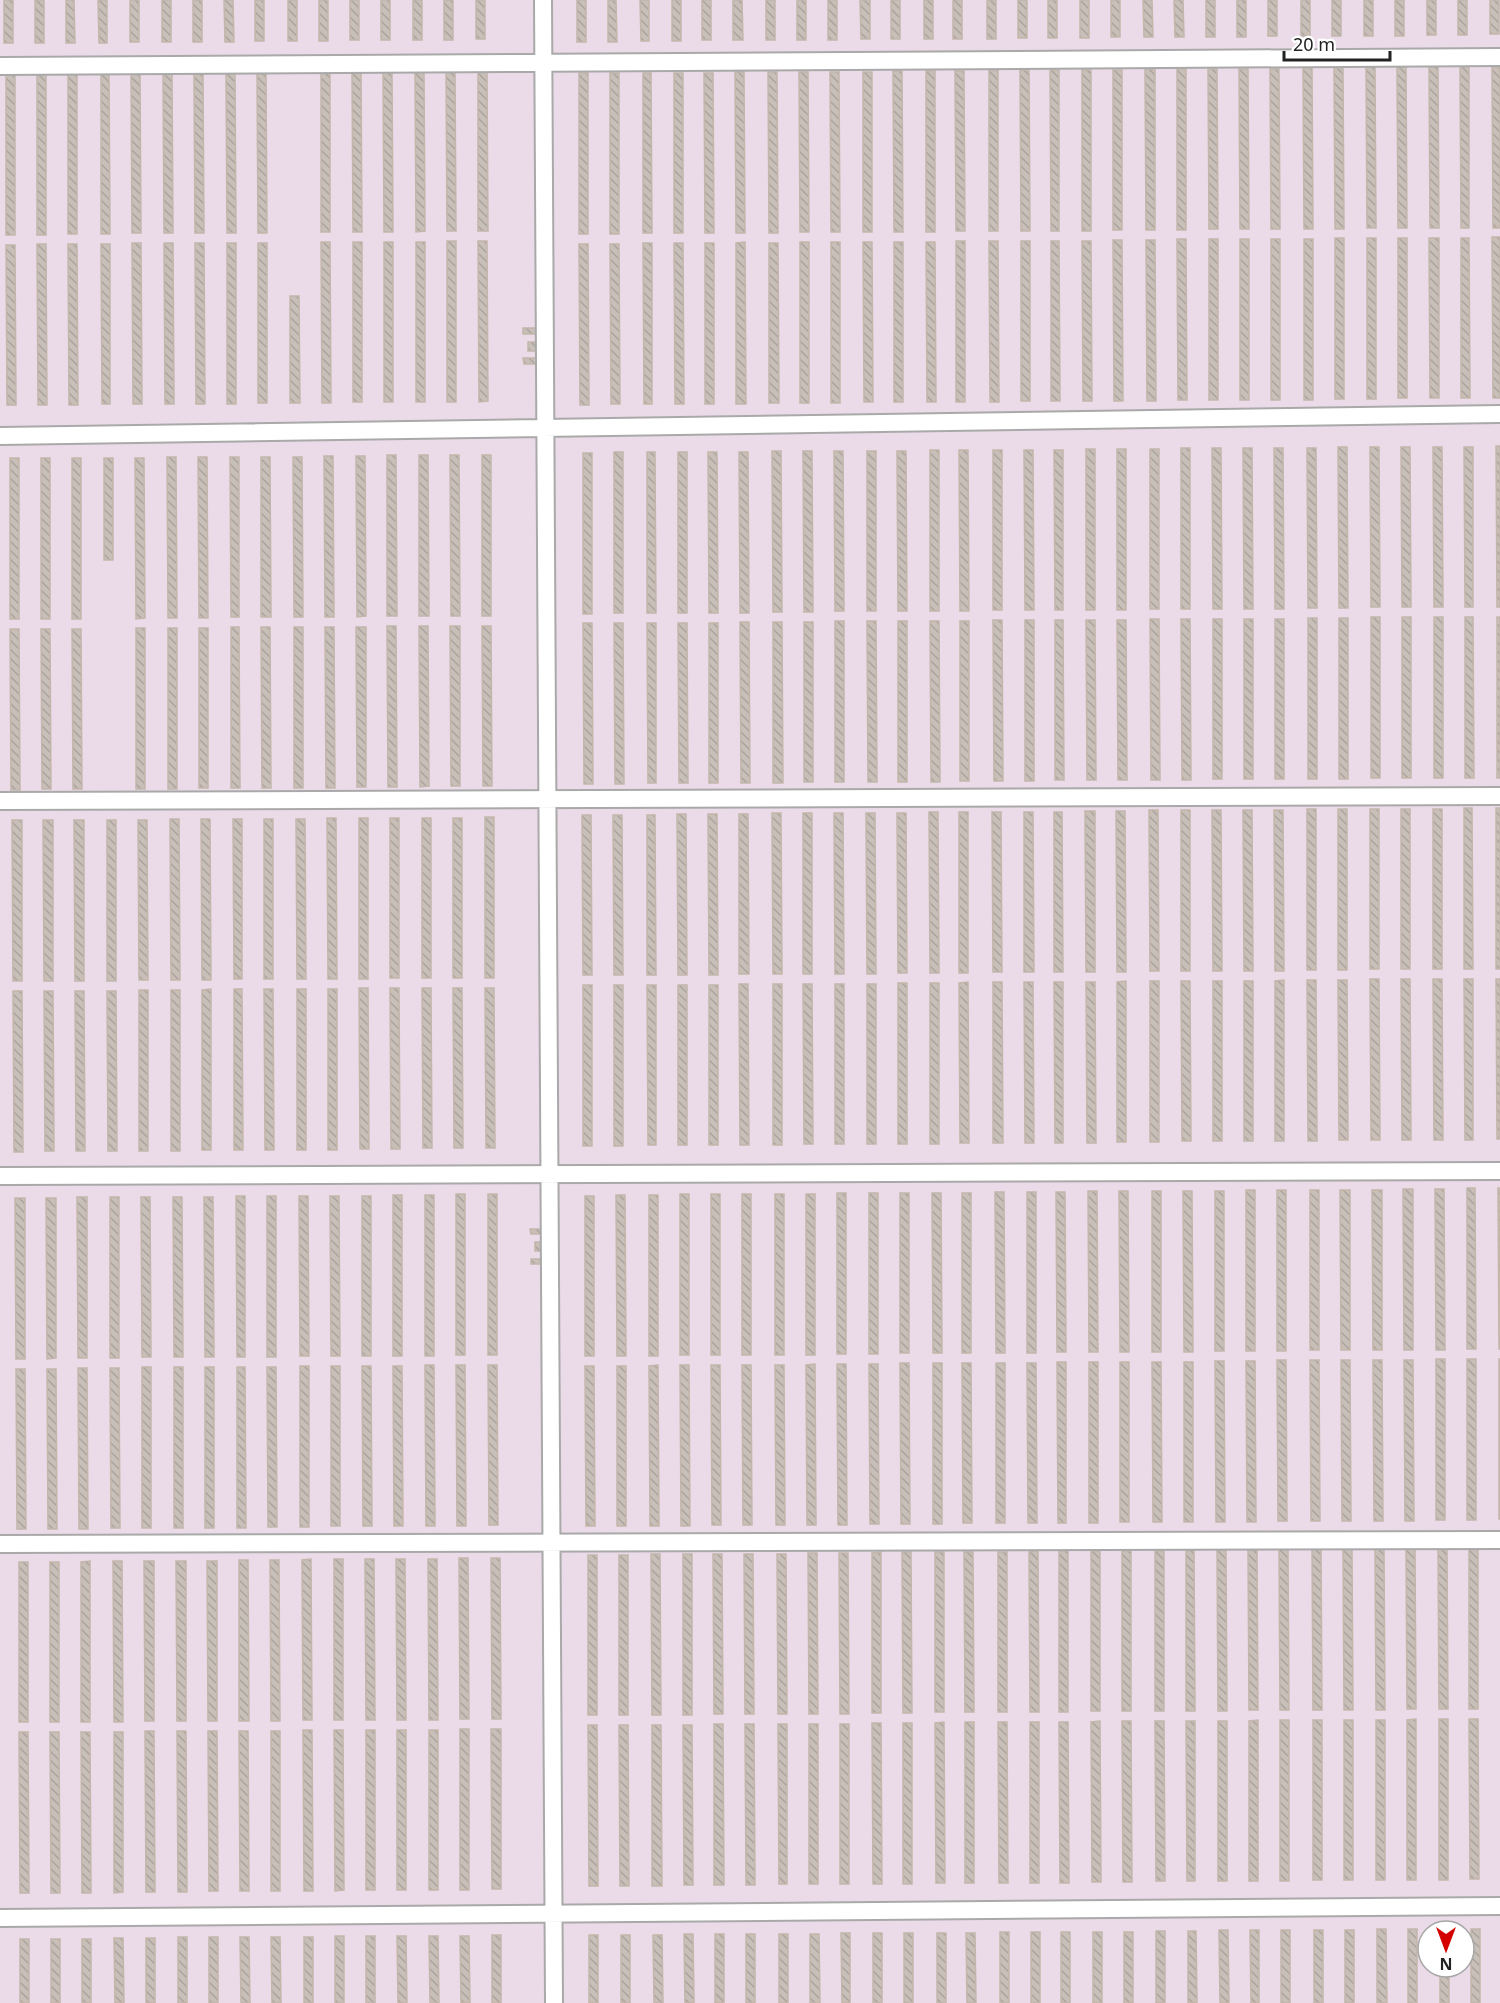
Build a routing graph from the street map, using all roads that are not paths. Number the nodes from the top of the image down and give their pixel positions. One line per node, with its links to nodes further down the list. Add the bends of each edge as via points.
1 (543, 0): 3 (lane)
2 (1500, 57): 3 (lane)
3 (543, 63): 4 (lane); 6 (lane)
4 (0, 66)
5 (1500, 414): 6 (lane)
6 (545, 428): 7 (lane); 9 (lane)
7 (0, 436)
8 (1500, 796): 9 (lane)
9 (547, 799): 10 (lane); 12 (lane)
10 (0, 801)
11 (1500, 1170): 12 (lane)
12 (549, 1174): 13 (lane); 15 (lane)
13 (0, 1176)
14 (1500, 1540): 15 (lane)
15 (551, 1542): 16 (lane); 18 (lane)
16 (0, 1544)
17 (1500, 1906): 18 (lane)
18 (553, 1914): 19 (lane); 20 (lane)
19 (0, 1918)
20 (554, 2003)

